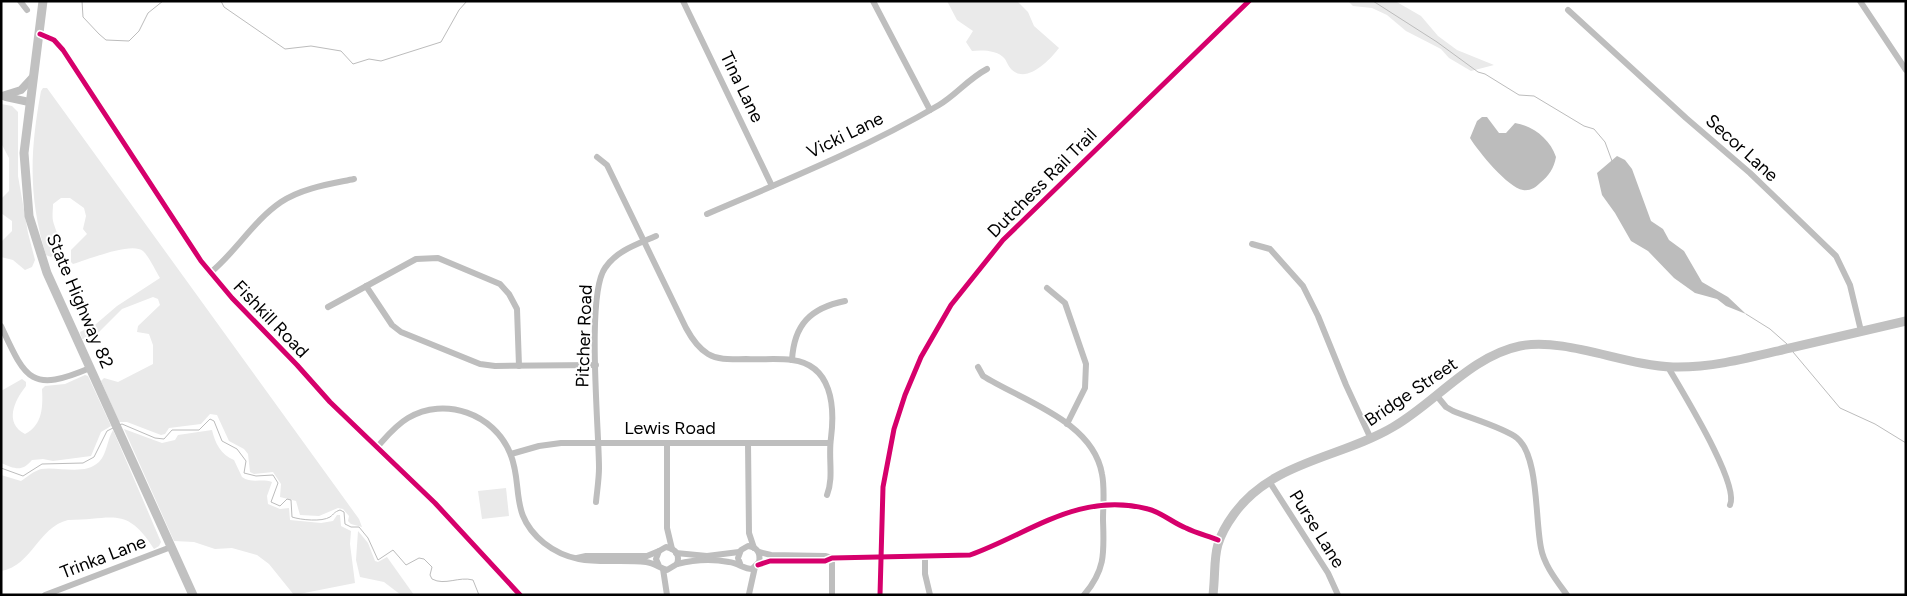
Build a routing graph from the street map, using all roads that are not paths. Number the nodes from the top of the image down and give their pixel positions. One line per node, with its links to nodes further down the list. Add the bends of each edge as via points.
1 (20, 1): 6 (street)
2 (43, 1): 8 (main road, State Highway 82)
3 (683, 1): 17 (street, Tina Lane)
4 (873, 1): 14 (street)
5 (1860, 1): 10 (street)
6 (27, 10)
7 (1568, 10): 29 (street, Secor Lane, via 1750,173 1836,256 1850,285)
8 (40, 34): 11 (main road, State Highway 82); 22 (street, Fishkill Road, via 54,40 62,50)
9 (987, 69): 14 (street, Vicki Lane)
10 (1906, 70)
11 (33, 77): 12 (street, via 21,90); 13 (main road, State Highway 82)
12 (1, 96): 13 (street)
13 (29, 102): 35 (main road, State Highway 82, via 24,167 29,216 44,265)
14 (930, 110): 17 (street, Vicki Lane)
15 (596, 157): 20 (street, via 608,165)
16 (354, 179): 22 (street, via 312,189 281,202)
17 (772, 186): 18 (street, Vicki Lane)
18 (707, 214)
19 (656, 236): 20 (street, Pitcher Road)
20 (644, 241): 30 (street, via 691,338 702,350 725,359); 31 (street, Pitcher Road, via 622,251 601,275 597,300)
21 (1252, 244): 38 (street, via 1270,249 1306,291)
22 (210, 272): 43 (street, Fishkill Road, via 330,402)
23 (366, 286): 26 (street); 32 (street, via 392,325 401,332 480,364); 32 (street, via 416,258 427,257 438,258 500,284 517,309)
24 (1047, 288): 37 (street, via 1065,303 1086,364 1085,388)
25 (845, 301): 30 (street, via 816,312 803,322 793,342)
26 (328, 307)
27 (1906, 321): 29 (main road, Bridge Street)
28 (1, 326): 35 (street, via 21,366 38,380 57,380)
29 (1861, 331): 34 (main road, Bridge Street, via 1722,364)
30 (792, 360): 40 (street, via 813,368 829,387 833,408)
31 (596, 365): 32 (street); 39 (street, Pitcher Road)
32 (519, 366)
33 (978, 367): 37 (street, via 983,376)
34 (1672, 367): 36 (main road, Bridge Street, via 1566,348 1523,346 1485,360); 49 (street, via 1721,464 1732,495)
35 (90, 368): 53 (main road, State Highway 82)
36 (1437, 396): 38 (main road, Bridge Street, via 1396,426); 75 (street, via 1446,407 1513,435 1524,445 1541,550)
37 (1067, 424): 48 (street, via 1081,432 1098,458 1104,488)
38 (1371, 439): 45 (main road, Bridge Street)
39 (597, 442): 41 (street, Lewis Road); 44 (street, Lewis Road, via 540,446); 47 (street, Pitcher Road)
40 (830, 442): 42 (street, Lewis Road); 46 (street, via 831,484)
41 (666, 443): 42 (street, Lewis Road); 50 (street)
42 (748, 443): 51 (street)
43 (378, 446): 44 (street, via 409,417 451,408 466,411 490,425); 69 (street, Fishkill Road)
44 (511, 454): 59 (street, via 518,502 528,524 543,542 556,551)
45 (1269, 480): 52 (main road, Bridge Street, via 1247,498); 74 (street, Purse Lane, via 1328,573)
46 (827, 495)
47 (596, 502)
48 (1103, 505): 52 (street, via 1151,510 1187,529); 58 (street, via 1054,516 970,555); 72 (street, via 1104,560 1094,584)
49 (1730, 505)
50 (667, 528): 54 (street); 57 (street)
51 (749, 533): 55 (street); 56 (street)
52 (1218, 540): 73 (main road, Bridge Street)
53 (172, 547): 67 (street, Trinka Lane); 68 (main road, State Highway 82)
54 (660, 550): 57 (street); 59 (street, via 647,556); 64 (street, via 656,559)
55 (741, 550): 56 (street); 57 (street, via 707,556); 63 (street, via 738,558)
56 (756, 550): 60 (street, via 771,555); 62 (street, via 760,558)
57 (674, 551): 61 (street)
58 (925, 557): 60 (street); 71 (street)
59 (577, 558): 64 (street, via 585,562 648,562)
60 (832, 558): 62 (street, via 825,561 770,561); 70 (street)
61 (675, 566): 63 (street, via 690,561 723,561); 64 (street); 65 (street)
62 (757, 566): 63 (street); 66 (street)
63 (743, 567): 66 (street)
64 (661, 568): 65 (street)
65 (667, 593)
66 (749, 594)
67 (45, 595)
68 (194, 595)
69 (520, 595)
70 (832, 595)
71 (930, 595)
72 (1084, 595)
73 (1213, 595)
74 (1338, 595)
75 (1566, 595)

